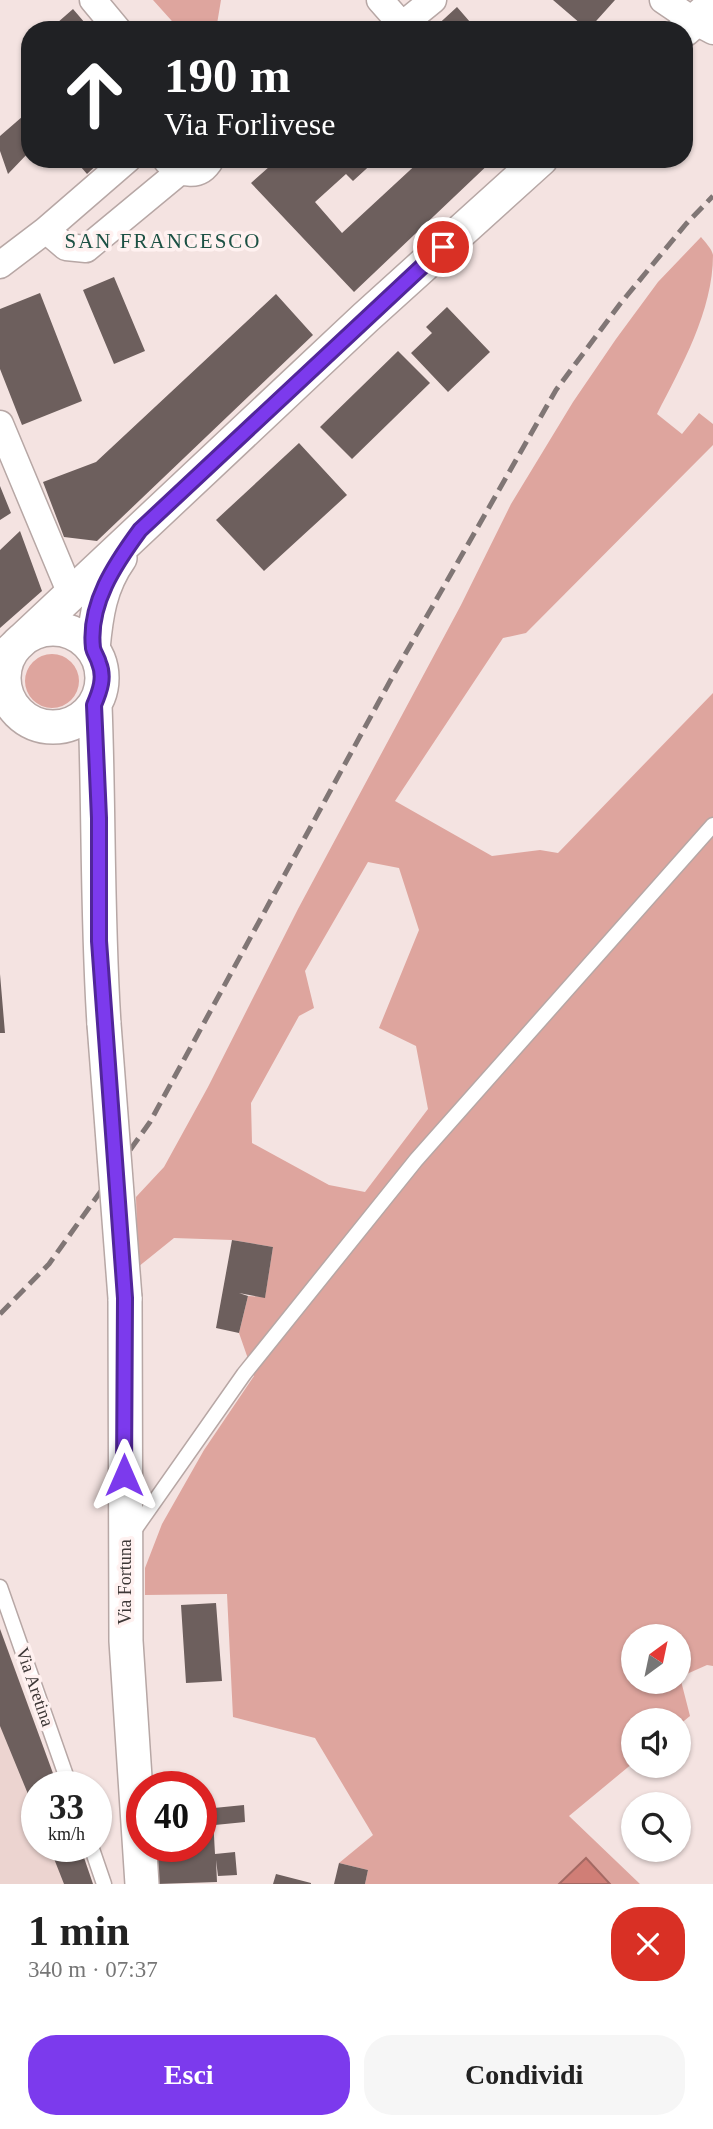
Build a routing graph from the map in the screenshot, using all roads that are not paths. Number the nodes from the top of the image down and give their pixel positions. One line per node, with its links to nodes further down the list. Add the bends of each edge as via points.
1 (93, 0): 5 (street)
2 (380, 0): 6 (street)
3 (433, 0): 7 (street)
4 (663, 0): 8 (street)
5 (110, 21)
6 (395, 21)
7 (407, 21)
8 (701, 22)
9 (118, 168): 14 (street)
10 (171, 168): 14 (street, via 86,249 66,247)
11 (177, 168): 12 (street, via 189,174)
12 (203, 168)
13 (531, 168): 17 (street)
14 (46, 230): 15 (street)
15 (0, 265)
16 (0, 424): 18 (street)
17 (140, 530): 18 (street); 19 (street, via 112,569 96,609)
18 (71, 594): 19 (street); 20 (street)
19 (93, 649): 20 (street, via 66,630 47,629 28,635); 21 (street, via 101,665 101,687)
20 (7, 655): 22 (street)
21 (94, 705): 23 (street, via 79,720); 24 (street, Via Fortuna)
22 (8, 710): 23 (street)
23 (45, 726): 24 (street, Via Fortuna, via 74,750 88,771)
24 (99, 818): 26 (street, Via Fortuna, bridge, via 99,941 125,1298)
25 (713, 825): 26 (lane, via 407,1171 244,1374)
26 (125, 1542): 31 (street, Via Fortuna, via 126,1642)
27 (0, 1587): 28 (lane, Via Aretina)
28 (64, 1771)
29 (96, 1862): 30 (lane)
30 (104, 1884)
31 (142, 1884)

